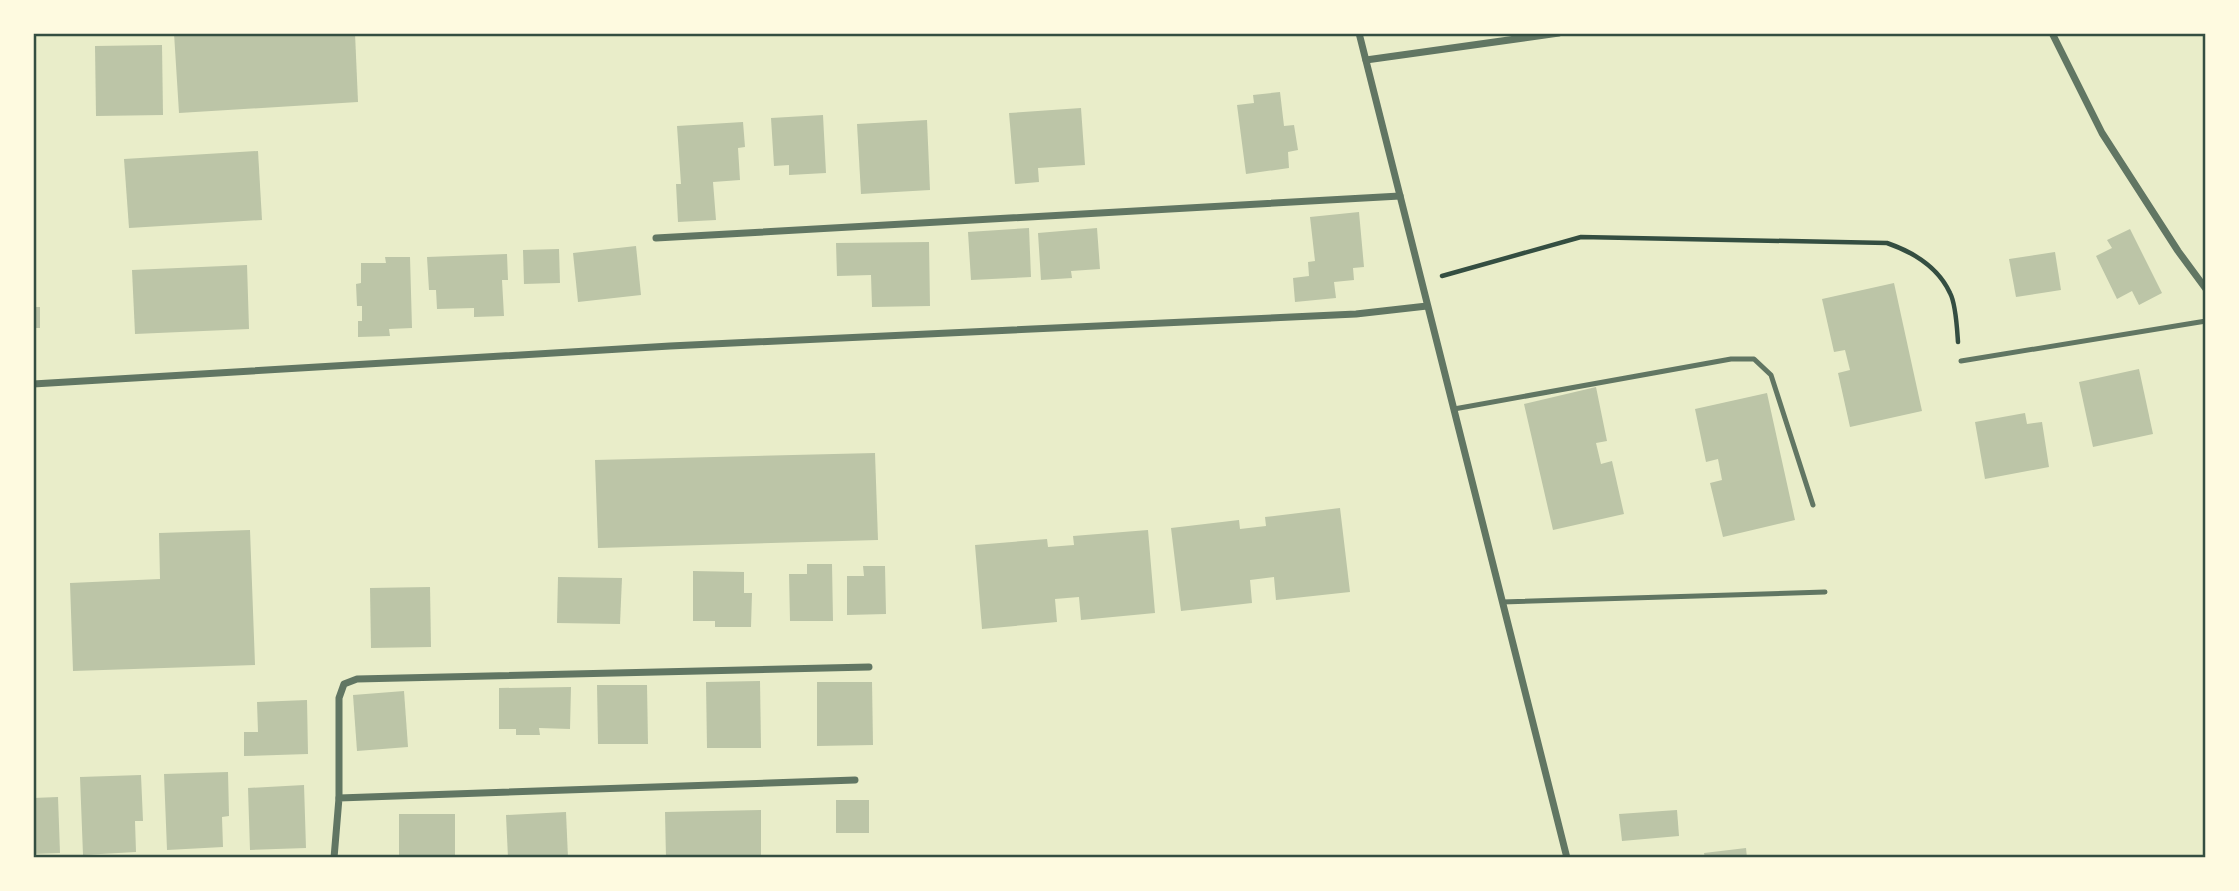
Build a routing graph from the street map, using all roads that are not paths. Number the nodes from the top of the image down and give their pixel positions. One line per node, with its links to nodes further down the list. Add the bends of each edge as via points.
1 (1359, 33): 4 (street)
2 (1559, 33): 4 (street)
3 (2052, 33): 7 (street, via 2102,133)
4 (1366, 60): 5 (street)
5 (1399, 196): 6 (street); 8 (street)
6 (656, 238)
7 (2206, 289)
8 (1427, 306): 11 (street, via 1356,314 670,346); 12 (street)
9 (2206, 321): 10 (lane)
10 (1961, 361)
11 (33, 383)
12 (1454, 409): 13 (lane, via 1731,359 1754,359 1771,375); 15 (street)
13 (1813, 505)
14 (1825, 592): 15 (lane)
15 (1502, 602): 20 (street)
16 (869, 667): 18 (street, via 357,679 344,684 339,698)
17 (855, 779): 18 (street)
18 (340, 798): 19 (street)
19 (334, 858)
20 (1567, 858)

